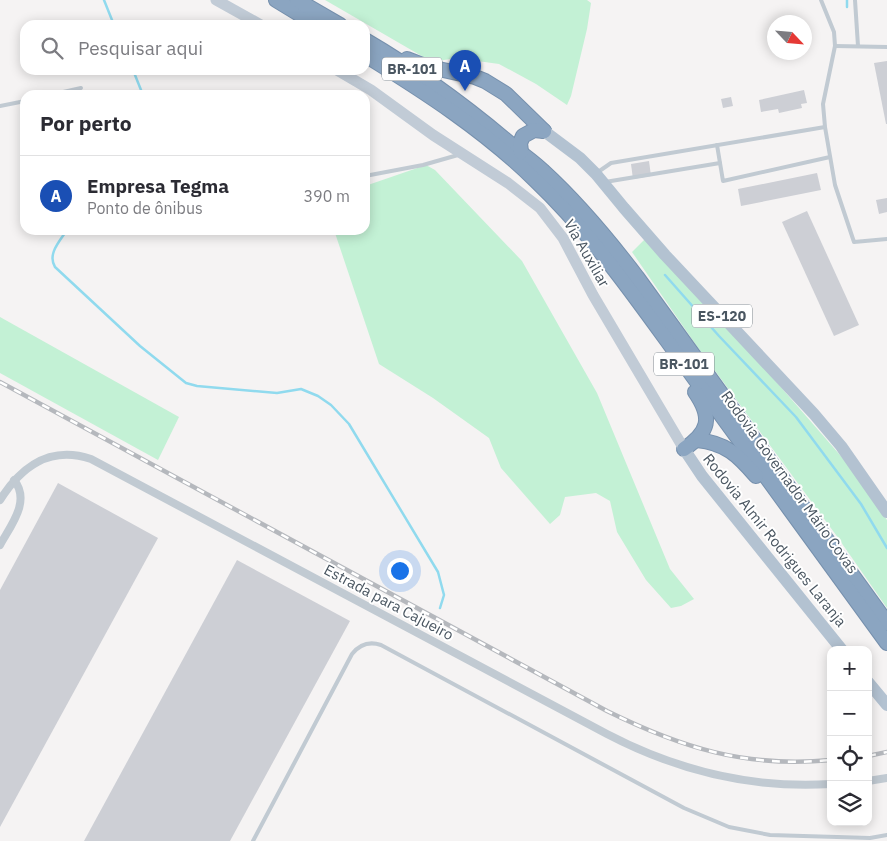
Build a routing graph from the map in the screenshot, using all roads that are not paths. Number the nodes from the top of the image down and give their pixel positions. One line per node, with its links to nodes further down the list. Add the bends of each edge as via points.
1 (216, 0): 6 (street)
2 (276, 0): 7 (highway)
3 (297, 0): 8 (highway)
4 (821, 0): 10 (lane, via 834,32)
5 (855, 0): 11 (lane)
6 (252, 20)
7 (309, 20)
8 (331, 20)
9 (370, 46): 21 (highway, via 425,66 485,81 506,94)
10 (835, 46): 11 (lane); 20 (lane, via 823,104)
11 (858, 46): 13 (lane)
12 (370, 47): 23 (highway, Rodovia Governador Mário Covas / BR-101, via 439,86)
13 (887, 47)
14 (370, 48): 30 (highway, Rodovia Governador Mário Covas / BR-101, via 534,178 580,226)
15 (345, 75): 24 (street, Via Auxiliar)
16 (81, 88): 17 (lane)
17 (72, 90)
18 (20, 102): 19 (lane)
19 (0, 106)
20 (825, 127): 22 (lane); 25 (lane)
21 (544, 131): 23 (highway, via 534,130 523,136); 28 (main road, ES-120)
22 (716, 145): 26 (lane); 28 (lane, via 611,163)
23 (521, 152): 38 (highway, Rodovia Governador Mário Covas / BR-101, via 560,187 614,247)
24 (462, 154): 27 (lane); 32 (street, Via Auxiliar, via 540,208 563,238)
25 (830, 157): 26 (lane, via 723,182); 29 (lane, via 835,186 854,242)
26 (720, 163): 28 (lane)
27 (370, 175)
28 (600, 178): 35 (main road, ES-120, via 664,255 820,421 855,464)
29 (887, 239)
30 (664, 337): 31 (highway, via 680,371 706,411 704,430); 36 (highway, Rodovia Governador Mário Covas / BR-101)
31 (697, 440): 32 (highway); 36 (highway, via 711,441 731,450)
32 (684, 449): 40 (main road, Rodovia Almir Rodrigues Laranja, via 702,476)
33 (14, 480): 34 (street, Estrada para Cajueiro); 37 (street, via 21,502); 45 (street, Estrada para Cajueiro, via 28,467 52,456 69,454 91,459 646,753 688,768 736,779)
34 (0, 500)
35 (887, 512)
36 (802, 525): 39 (highway, Rodovia Governador Mário Covas / BR-101)
37 (0, 545)
38 (887, 623)
39 (887, 643)
40 (839, 646)
41 (872, 687): 42 (main road)
42 (887, 705)
43 (887, 778): 44 (street)
44 (872, 780)
45 (827, 784)
46 (887, 835): 47 (lane, via 870,838 770,835 716,823 381,645 369,643 352,654)
47 (253, 841)

